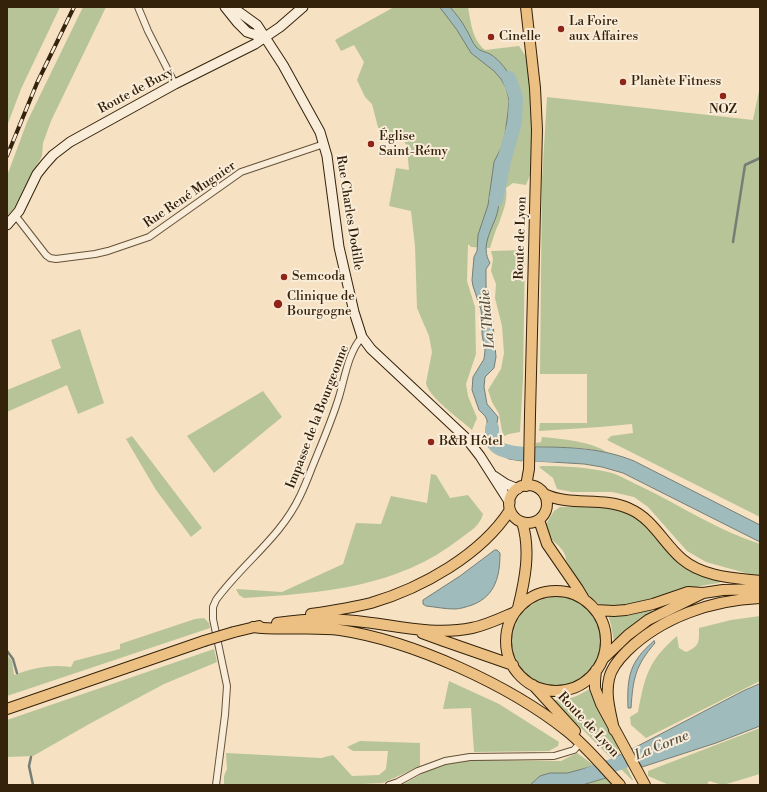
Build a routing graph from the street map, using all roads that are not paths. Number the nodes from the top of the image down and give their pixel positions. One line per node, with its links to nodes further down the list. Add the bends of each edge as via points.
1 (138, 7): 7 (street)
2 (225, 7): 6 (main road, via 247,32)
3 (232, 7): 6 (main road, Rue Charles Dodille, via 257,25)
4 (303, 7): 6 (main road, Route de Buxy)
5 (526, 7): 13 (main road, Route de Lyon, via 537,130 529,468)
6 (265, 38): 7 (main road, Route de Buxy); 8 (main road, Rue Charles Dodille, via 316,123)
7 (175, 84): 9 (main road, Route de Buxy, via 61,149 37,174)
8 (324, 144): 9 (street, Rue René Mugnier, via 244,171 153,234 120,248 95,254 50,258); 11 (main road, Rue Charles Dodille, via 339,247)
9 (15, 216): 10 (main road, Route de Buxy)
10 (7, 225)
11 (362, 337): 12 (main road, Rue Charles Dodille, via 371,349 460,431); 36 (street, Impasse de la Bourgeonne, via 346,371 331,422 292,512 216,600 213,619 227,686)
12 (491, 474): 13 (main road, Rue Charles Dodille, via 506,484); 15 (main road, Rue Charles Dodille)
13 (526, 487): 14 (main road, via 541,490); 15 (main road, via 512,495)
14 (544, 494): 16 (main road, via 547,508); 18 (main road, via 560,500 613,504 630,509 655,528 682,560 692,566 716,575)
15 (510, 506): 17 (main road, via 517,519); 25 (main road, via 501,523 473,550 412,588 371,603)
16 (539, 520): 17 (main road); 22 (main road, via 547,544)
17 (522, 522): 23 (main road, via 526,539 526,575)
18 (760, 581)
19 (760, 589): 20 (main road)
20 (703, 593): 24 (main road, via 688,592 626,610); 28 (main road, via 648,620)
21 (760, 598): 33 (main road, via 718,604 689,612 635,643 614,666 609,678 608,695)
22 (584, 599): 23 (main road, via 570,593 554,591 535,596); 24 (main road)
23 (517, 610): 27 (main road, via 472,628 448,631); 29 (main road, via 507,633 507,649)
24 (595, 610): 28 (main road, via 601,619 606,639)
25 (275, 623): 26 (main road); 27 (main road, via 334,620)
26 (253, 627): 32 (main road, bridge, via 204,641); 34 (main road, via 341,630 412,649 456,666 506,691 543,713)
27 (417, 630): 29 (main road)
28 (602, 660): 30 (main road)
29 (512, 665): 31 (main road)
30 (596, 670): 31 (main road, via 589,678 571,688 551,690); 33 (main road, Route de Lyon, via 595,688)
31 (531, 684): 39 (main road, Route de Lyon)
32 (7, 709)
33 (614, 730): 35 (main road, Route de Lyon)
34 (580, 743): 37 (street, via 574,750 554,756 477,756 445,761); 38 (main road)
35 (642, 781)
36 (216, 785)
37 (389, 785)
38 (620, 785)
39 (625, 785)

